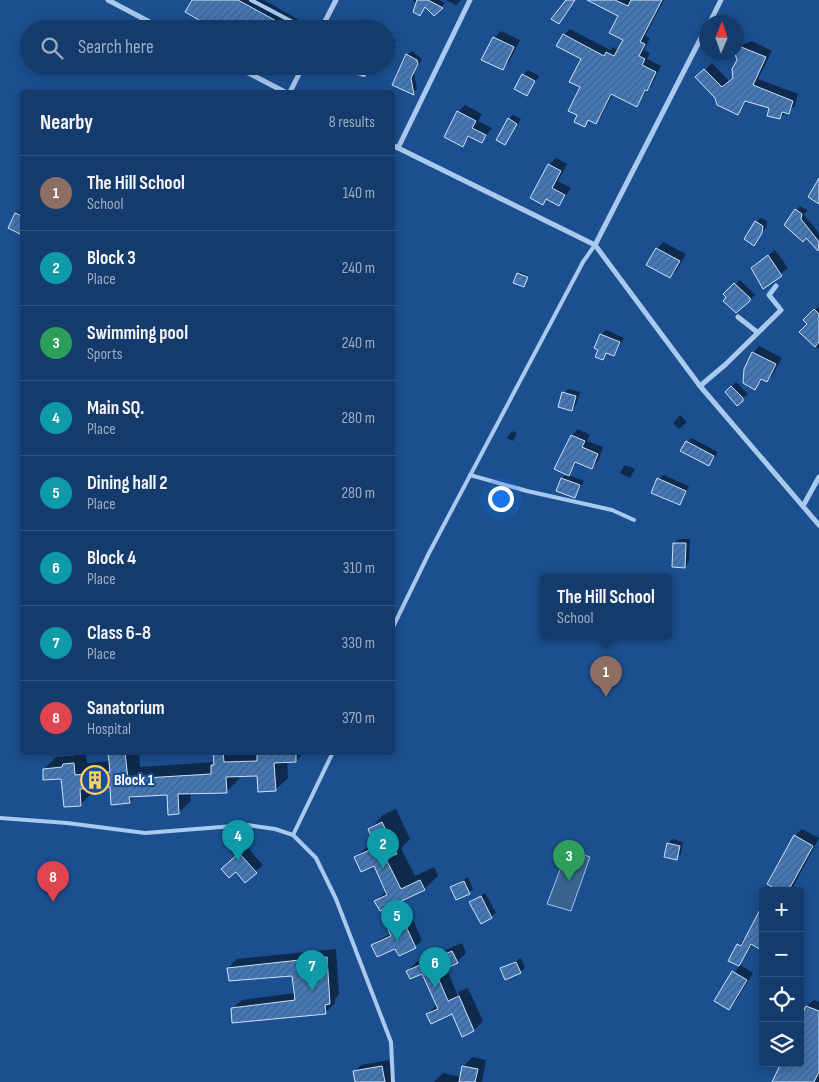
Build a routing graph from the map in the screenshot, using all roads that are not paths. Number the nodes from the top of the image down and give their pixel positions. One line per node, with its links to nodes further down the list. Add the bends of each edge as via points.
1 (108, 0): 7 (street)
2 (251, 0): 8 (lane)
3 (336, 0): 9 (street)
4 (470, 0): 16 (street)
5 (721, 0): 6 (street)
6 (714, 15)
7 (146, 20)
8 (289, 20)
9 (326, 20)
10 (699, 42): 17 (street)
11 (252, 75): 13 (street)
12 (298, 75): 14 (street)
13 (281, 90)
14 (291, 90)
15 (395, 146): 16 (street)
16 (398, 148): 17 (street)
17 (595, 245): 21 (street); 22 (lane)
18 (776, 286): 20 (street, via 769,295 781,310)
19 (738, 317): 20 (street)
20 (757, 332): 21 (street)
21 (700, 386): 24 (street)
22 (470, 475): 25 (lane, via 527,492 612,510); 27 (lane)
23 (819, 477): 24 (street)
24 (803, 506): 26 (street)
25 (634, 520)
26 (819, 525)
27 (395, 623)
28 (332, 755): 30 (lane)
29 (0, 818): 30 (lane, via 145,833 248,825 275,829)
30 (293, 836): 31 (lane, via 316,858 336,899 390,1042)
31 (394, 1082)

